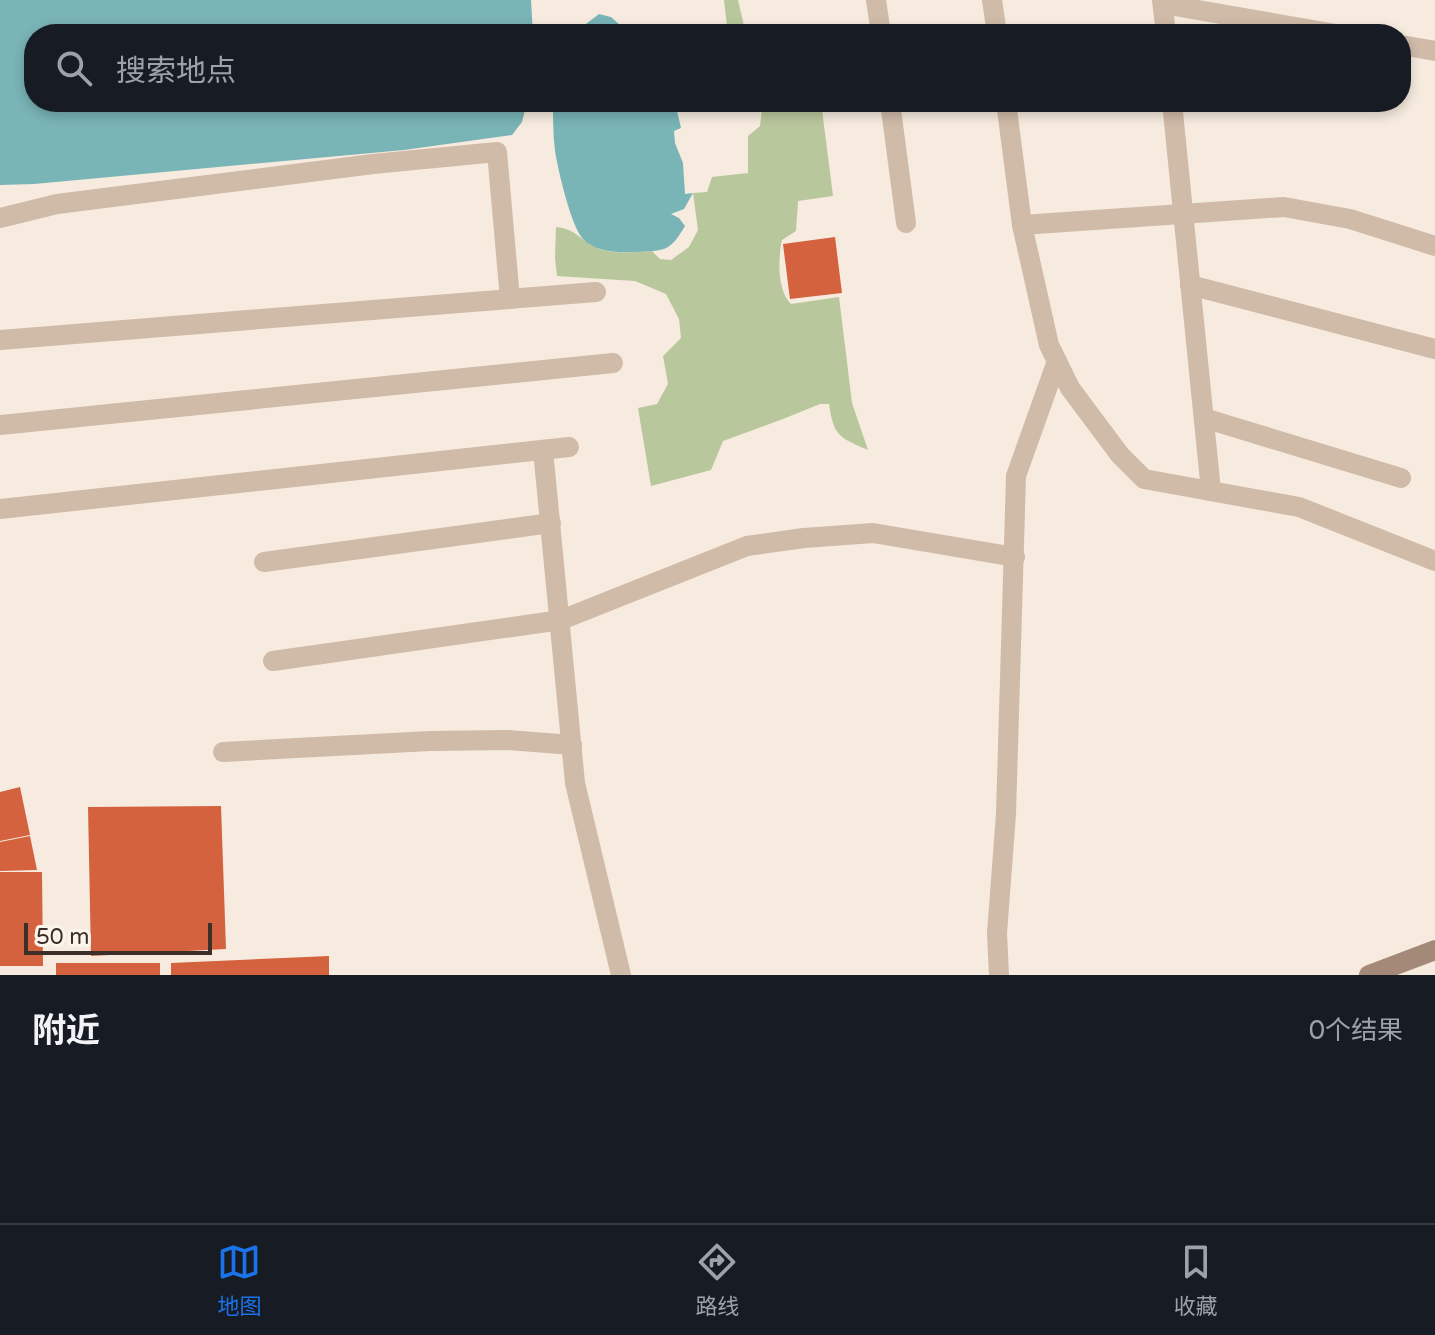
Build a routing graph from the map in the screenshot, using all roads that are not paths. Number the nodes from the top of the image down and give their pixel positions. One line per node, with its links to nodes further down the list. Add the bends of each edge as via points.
1 (876, 0): 4 (street)
2 (992, 0): 5 (street)
3 (1162, 2): 6 (street); 7 (street)
4 (880, 24)
5 (996, 24)
6 (1165, 24)
7 (1282, 24)
8 (1411, 47): 9 (street)
9 (1435, 51)
10 (891, 112): 15 (street)
11 (1007, 112): 16 (street)
12 (1173, 112): 13 (street)
13 (1183, 215): 16 (street); 17 (street, via 1284,207 1350,219); 18 (street)
14 (0, 218): 20 (street, via 57,204 497,152)
15 (906, 223)
16 (1022, 225): 23 (street)
17 (1435, 246)
18 (1190, 285): 22 (street); 25 (street)
19 (596, 292): 20 (street)
20 (510, 299): 21 (street)
21 (0, 340)
22 (1435, 349)
23 (1057, 361): 30 (street, via 1070,388 1144,479); 33 (street, via 1016,476)
24 (613, 363): 26 (street)
25 (1204, 418): 29 (street); 30 (street)
26 (0, 425)
27 (569, 447): 28 (street)
28 (543, 450): 31 (street); 32 (street)
29 (1401, 478)
30 (1211, 491): 34 (street, via 1299,507)
31 (0, 509)
32 (551, 523): 35 (street); 36 (street)
33 (1015, 557): 36 (street, via 873,533 804,538 747,546); 42 (street)
34 (1435, 561)
35 (264, 562)
36 (561, 620): 37 (street); 38 (street)
37 (273, 661)
38 (572, 745): 39 (street, via 430,741); 41 (street, via 575,783)
39 (223, 752)
40 (1435, 950): 43 (street)
41 (621, 975)
42 (999, 975)
43 (1369, 975)

